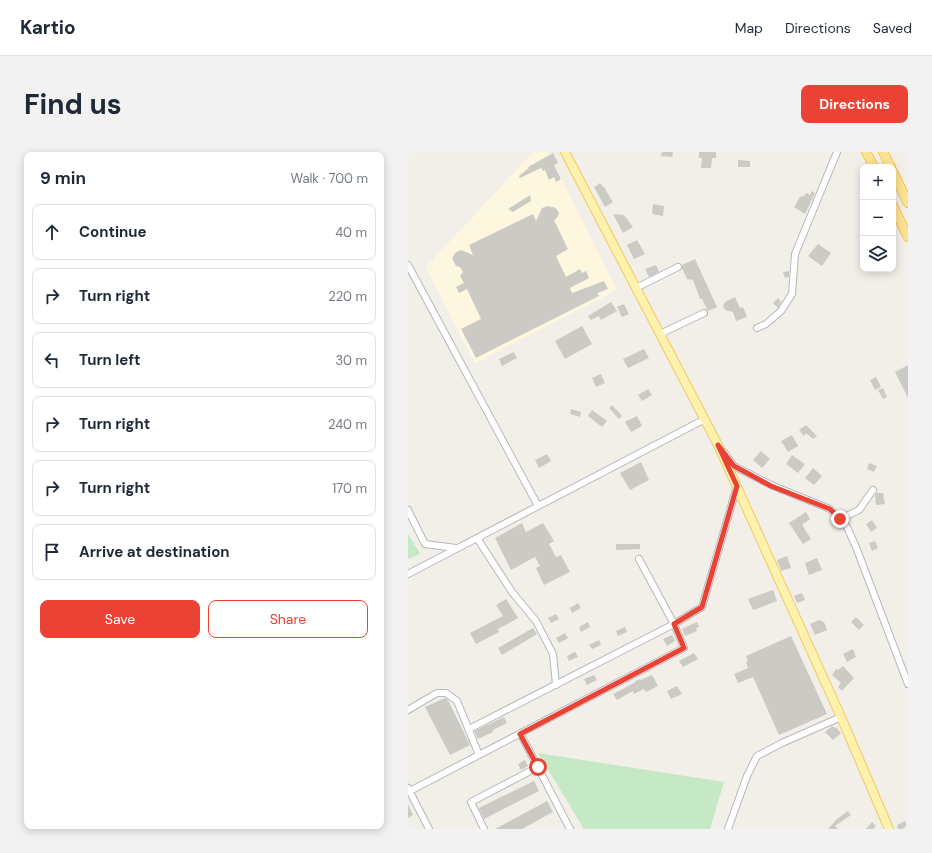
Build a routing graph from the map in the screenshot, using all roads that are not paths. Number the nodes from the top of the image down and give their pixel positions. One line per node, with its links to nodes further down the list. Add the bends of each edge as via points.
1 (565, 152): 13 (main road)
2 (837, 152): 15 (street, via 795,254 792,294 781,310 766,324)
3 (866, 152): 5 (highway)
4 (883, 152): 6 (highway)
5 (872, 164)
6 (889, 164)
7 (896, 178): 8 (highway)
8 (908, 203)
9 (896, 212): 10 (highway)
10 (908, 237)
11 (408, 264): 21 (street)
12 (678, 267): 13 (street)
13 (636, 288): 16 (main road)
14 (704, 313): 16 (street)
15 (757, 328)
16 (660, 334): 17 (main road)
17 (705, 419): 18 (main road); 21 (street)
18 (718, 445): 19 (main road); 23 (street, via 734,466 771,486 830,509)
19 (737, 486): 28 (street, via 702,607); 32 (main road)
20 (873, 490): 23 (street, via 859,510)
21 (538, 506): 24 (street)
22 (408, 510): 25 (street, via 425,544)
23 (840, 519): 29 (street, via 847,527 856,547)
24 (477, 538): 25 (street); 30 (street, via 512,592 536,621 553,654)
25 (457, 548): 27 (street)
26 (639, 559): 28 (street)
27 (408, 574)
28 (674, 624): 30 (street); 34 (street, via 684,648)
29 (908, 684)
30 (556, 685): 33 (street)
31 (408, 710): 33 (street, via 437,693 446,693 457,701)
32 (841, 718): 41 (street, via 757,756 746,776); 42 (main road)
33 (469, 729): 35 (street)
34 (520, 734): 35 (street); 36 (street)
35 (479, 755): 37 (street)
36 (538, 767): 39 (street, via 471,802); 40 (street)
37 (409, 790): 38 (street)
38 (429, 829)
39 (484, 829)
40 (570, 829)
41 (728, 829)
42 (889, 829)

